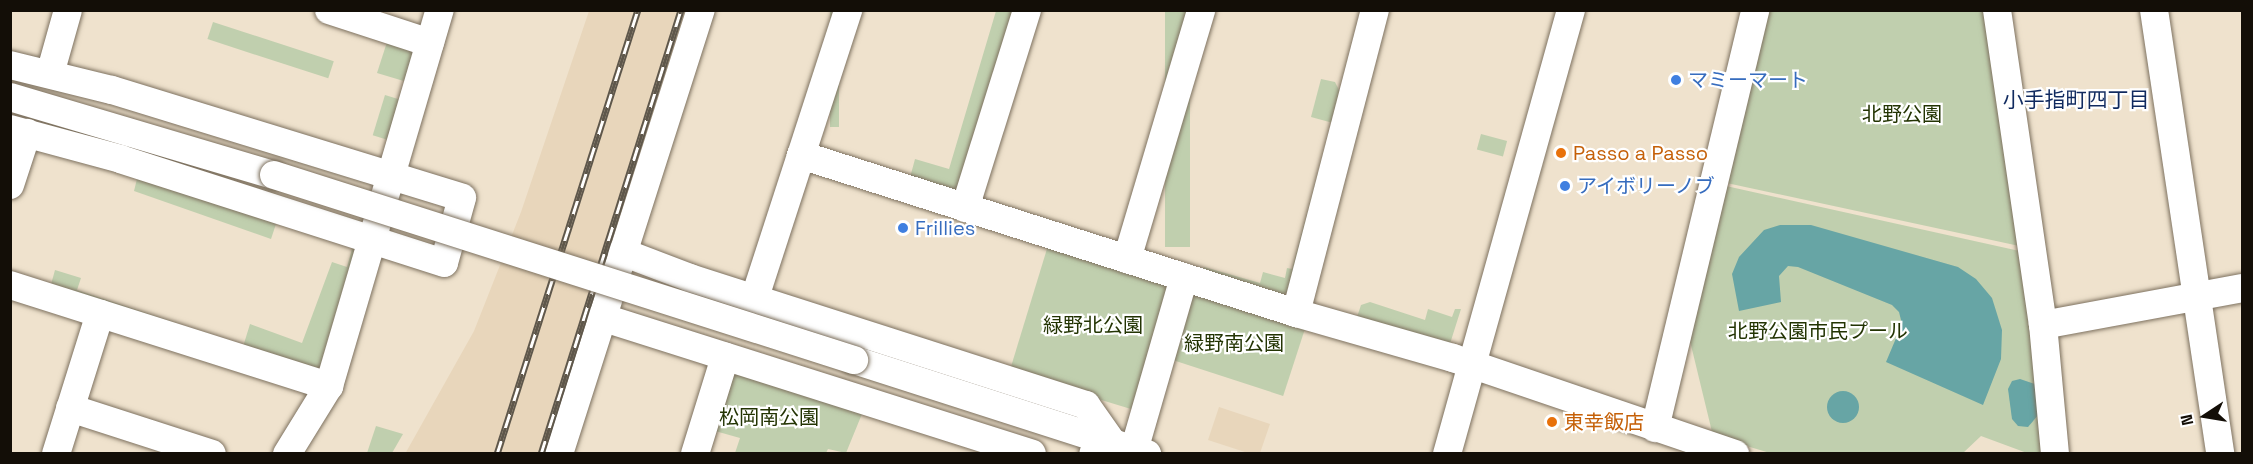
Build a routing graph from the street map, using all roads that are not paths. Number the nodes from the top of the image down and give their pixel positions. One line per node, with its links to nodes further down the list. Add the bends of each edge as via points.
1 (68, 10): 15 (street)
2 (329, 10): 13 (street)
3 (440, 10): 13 (street)
4 (700, 10): 23 (street)
5 (848, 10): 18 (street)
6 (1027, 10): 21 (street)
7 (1201, 10): 24 (street)
8 (1376, 10): 30 (street)
9 (1571, 10): 35 (street)
10 (1755, 10): 38 (street)
11 (1997, 10): 33 (street)
12 (2154, 10): 29 (street)
13 (430, 43): 19 (street)
14 (10, 65): 15 (street)
15 (50, 74): 19 (street)
16 (10, 97): 39 (street, bridge, via 274,174)
17 (19, 131): 20 (street); 22 (street)
18 (801, 155): 21 (street); 28 (street)
19 (388, 177): 22 (street); 22 (street, via 462,198 444,263)
20 (10, 185)
21 (965, 208): 24 (street)
22 (370, 238): 36 (street)
23 (622, 252): 28 (street); 32 (street)
24 (1127, 259): 25 (street)
25 (1184, 277): 30 (street); 39 (street)
26 (10, 285): 31 (street)
27 (2242, 288): 29 (street)
28 (755, 297): 39 (street, via 1086,405)
29 (2196, 297): 33 (street); 49 (street)
30 (1296, 313): 35 (street)
31 (100, 314): 36 (street); 37 (street)
32 (601, 316): 34 (street); 43 (street)
33 (2043, 325): 48 (street)
34 (725, 357): 44 (street); 45 (street)
35 (1472, 365): 38 (street); 46 (street)
36 (329, 386): 42 (street)
37 (70, 408): 40 (street); 41 (street)
38 (1655, 428): 47 (street)
39 (1124, 450)
40 (56, 453)
41 (212, 453)
42 (287, 453)
43 (559, 453)
44 (695, 453)
45 (1032, 453)
46 (1447, 453)
47 (1735, 453)
48 (2055, 453)
49 (2220, 453)

